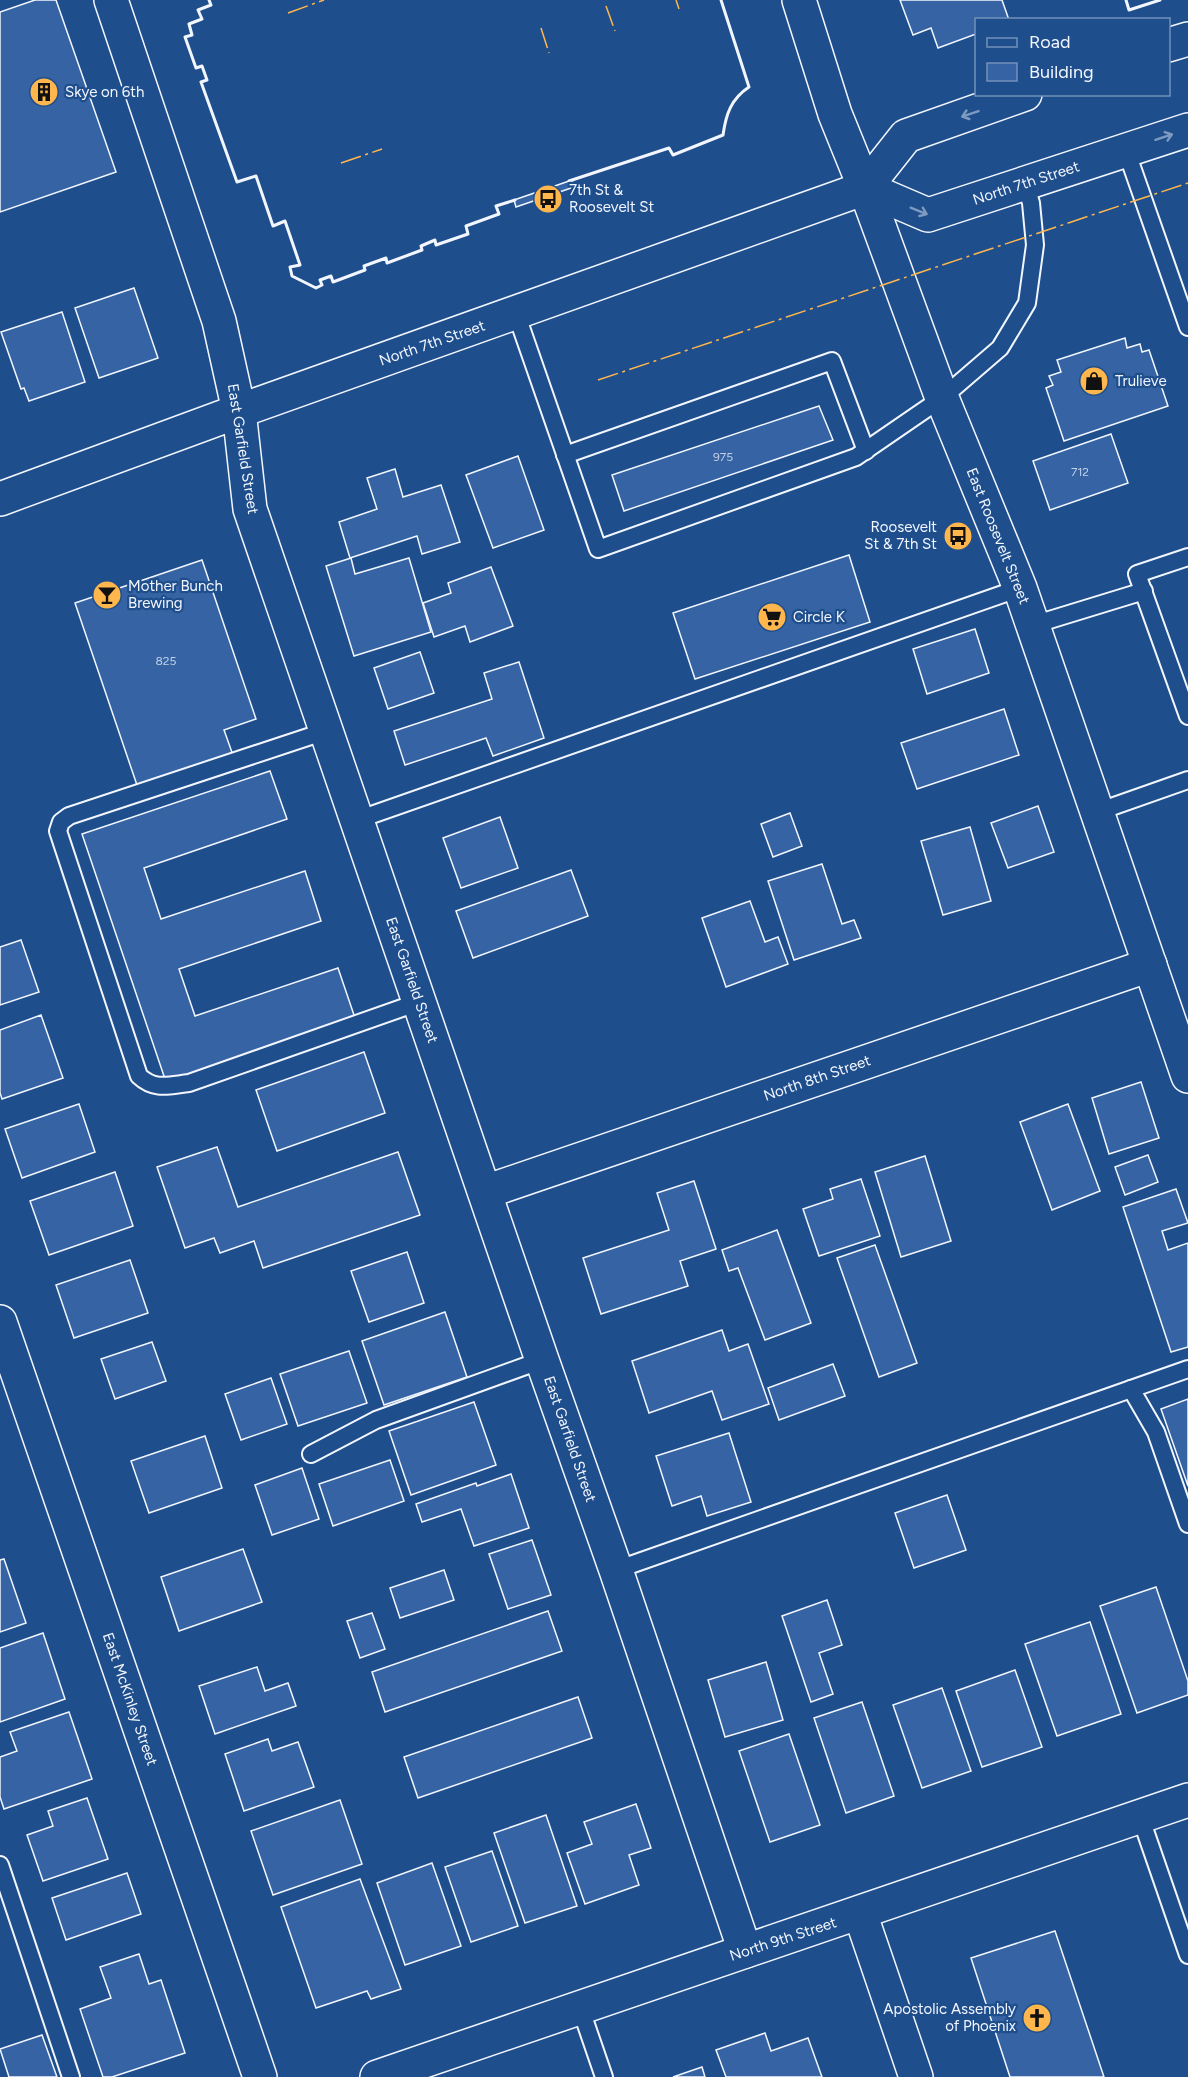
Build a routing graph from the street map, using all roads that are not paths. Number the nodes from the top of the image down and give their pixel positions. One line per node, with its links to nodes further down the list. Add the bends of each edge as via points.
1 (111, 0): 13 (street, East Garfield Street, via 219,321)
2 (799, 0): 9 (street, East Roosevelt Street, via 835,114)
3 (1188, 39): 4 (street)
4 (1170, 44)
5 (1019, 96): 9 (street, one-way to 9, via 906,136)
6 (1188, 129): 7 (street, North 7th Street, one-way to 6)
7 (1126, 150): 8 (street, North 7th Street); 11 (lane)
8 (1025, 183): 9 (street, North 7th Street, one-way to 8, via 928,215); 12 (lane, via 1035,245 1027,303 1000,348)
9 (865, 188): 10 (street, North 7th Street); 12 (street, East Roosevelt Street)
10 (516, 313): 13 (street, North 7th Street); 15 (lane)
11 (1188, 327)
12 (942, 398): 14 (lane); 18 (street, East Roosevelt Street)
13 (239, 411): 16 (street, North 7th Street); 22 (street, East Garfield Street, via 250,509)
14 (866, 451): 15 (lane, via 832,361); 15 (lane, via 598,549)
15 (565, 455)
16 (0, 499)
17 (1188, 557): 19 (lane, via 1137,574)
18 (1020, 588): 20 (street, East Roosevelt Street); 25 (lane)
19 (1144, 591): 20 (lane); 21 (lane)
20 (1033, 625): 24 (street, East Roosevelt Street)
21 (1188, 716)
22 (326, 731): 25 (street, East Garfield Street); 27 (lane, via 197,772 61,822 58,831 139,1076 148,1084 189,1083)
23 (1188, 780): 24 (lane)
24 (1097, 812): 26 (street, East Roosevelt Street)
25 (357, 820): 27 (street, East Garfield Street)
26 (1150, 964): 28 (street, East Roosevelt Street); 29 (street, North 8th Street)
27 (419, 1002): 29 (street, East Garfield Street)
28 (1185, 1059)
29 (485, 1192): 31 (street, East Garfield Street)
30 (0, 1322): 45 (street, East McKinley Street)
31 (542, 1360): 34 (lane, via 376,1420); 36 (street, East Garfield Street)
32 (1188, 1369): 33 (lane)
33 (1131, 1389): 35 (lane, via 1156,1432); 36 (lane)
34 (311, 1454)
35 (1188, 1524)
36 (616, 1570): 41 (street, East Garfield Street)
37 (1188, 1800): 38 (street, North 9th Street)
38 (1140, 1816): 40 (street, North 9th Street); 42 (lane)
39 (0, 1865): 44 (lane)
40 (860, 1913): 41 (street, North 9th Street); 48 (street)
41 (745, 1952): 43 (street, North 9th Street)
42 (1188, 1955)
43 (580, 2007): 46 (street, North 9th Street); 47 (lane)
44 (71, 2077)
45 (260, 2077)
46 (377, 2077)
47 (604, 2077)
48 (916, 2077)

